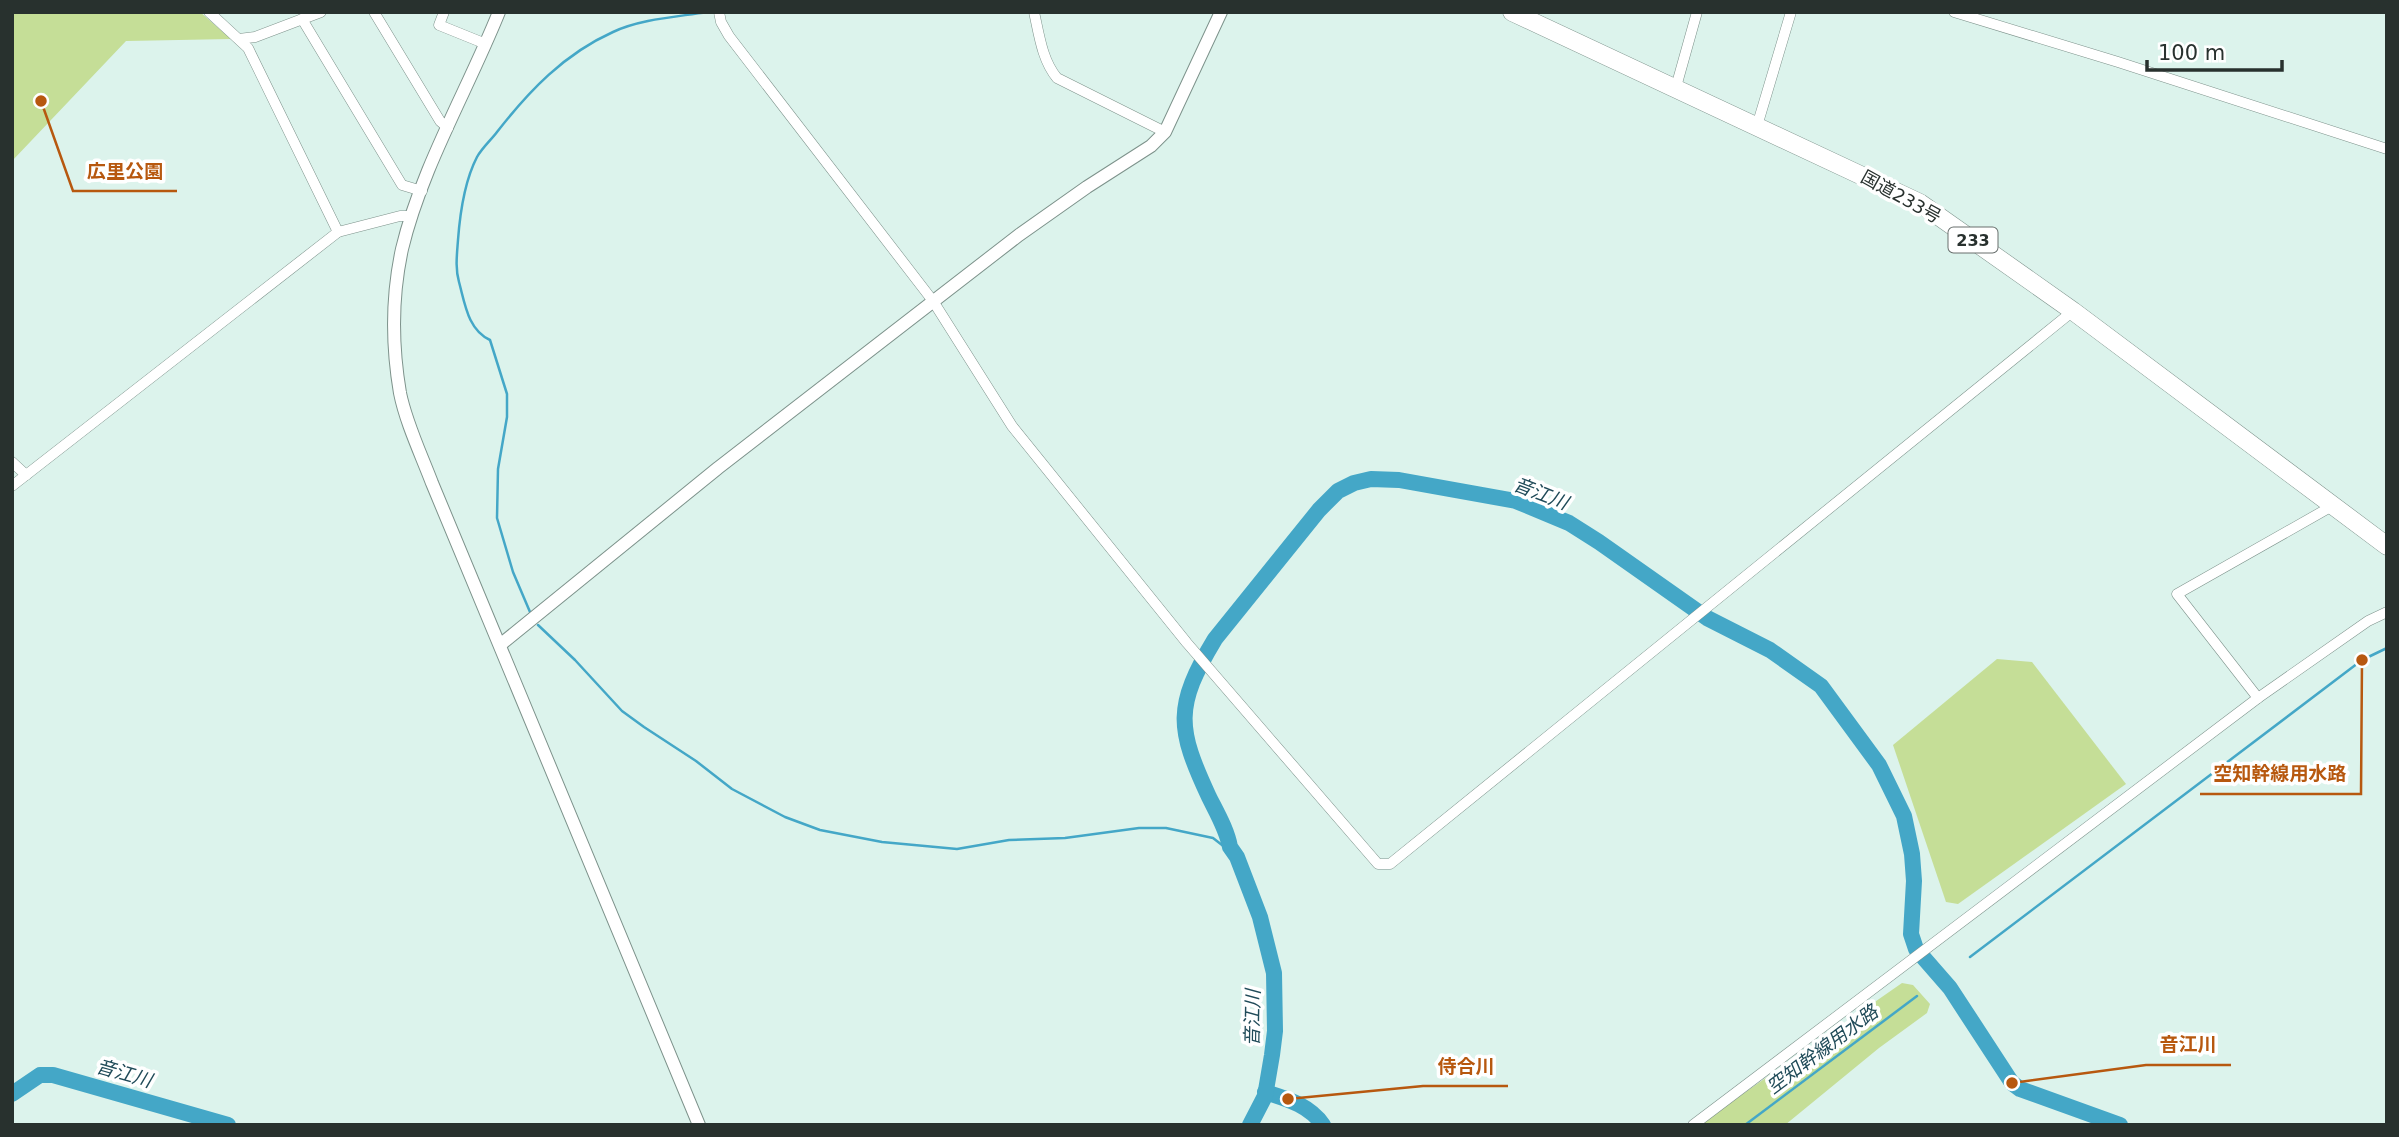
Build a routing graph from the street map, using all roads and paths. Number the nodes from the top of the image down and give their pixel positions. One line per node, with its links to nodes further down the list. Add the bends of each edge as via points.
1 (209, 12): 14 (street)
2 (321, 12): 13 (street)
3 (374, 12): 18 (street)
4 (444, 12): 15 (street, via 439,25)
5 (499, 12): 15 (street)
6 (719, 12): 24 (street, via 729,36)
7 (1034, 12): 19 (street, via 1042,48 1057,78)
8 (1222, 12): 19 (street)
9 (1512, 12): 16 (highway, 国道233号 / 233)
10 (1697, 12): 16 (street)
11 (1791, 12): 17 (street)
12 (1954, 12): 20 (street)
13 (302, 19): 14 (street, via 255,37); 21 (street, via 402,185)
14 (239, 38): 23 (street, via 256,61)
15 (486, 44): 18 (street)
16 (1676, 87): 17 (highway, 国道233号 / 233)
17 (1757, 125): 25 (highway, 国道233号 / 233, via 1920,203)
18 (448, 128): 21 (street)
19 (1165, 132): 24 (street)
20 (2387, 149)
21 (422, 191): 22 (street)
22 (412, 216): 23 (street); 32 (street, via 402,250 394,314 400,395)
23 (338, 232): 27 (street)
24 (933, 302): 25 (street, via 1012,426 1187,643 1378,864 1390,864); 32 (street)
25 (2073, 311): 29 (highway, 国道233号 / 233)
26 (12, 462): 27 (street)
27 (26, 475): 28 (street)
28 (12, 486)
29 (2334, 505): 30 (highway, 国道233号 / 233); 33 (street, via 2177,594)
30 (2387, 546)
31 (2387, 612): 33 (street)
32 (500, 645): 34 (street)
33 (2258, 698): 35 (street)
34 (699, 1125)
35 (1693, 1125)

